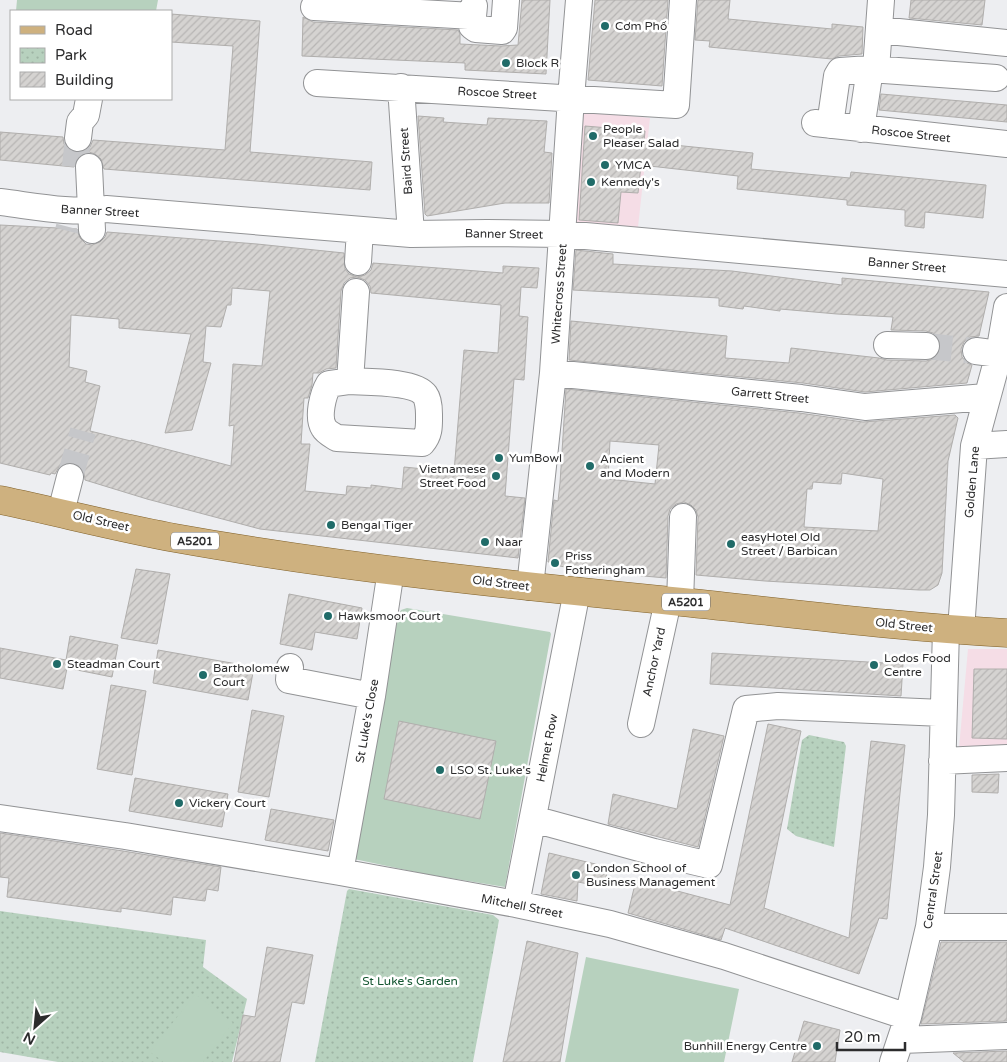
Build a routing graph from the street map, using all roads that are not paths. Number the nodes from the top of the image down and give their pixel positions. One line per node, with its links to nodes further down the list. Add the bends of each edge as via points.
1 (506, 0): 9 (street, via 502,31 472,26)
2 (579, 0): 18 (street, Whitecross Street)
3 (683, 0): 18 (street, Roscoe Street, via 676,105)
4 (882, 0): 10 (street)
5 (342, 4): 6 (street); 8 (street)
6 (378, 5): 7 (street)
7 (420, 6): 9 (street)
8 (314, 7)
9 (473, 8)
10 (880, 30): 11 (street); 13 (street)
11 (941, 37): 12 (street); 14 (street)
12 (1007, 43)
13 (873, 69): 14 (street); 19 (street); 19 (street, Roscoe Street, via 840,71 823,124)
14 (937, 73): 15 (street)
15 (996, 78)
16 (317, 83): 17 (street, Roscoe Street)
17 (401, 87): 18 (street, Roscoe Street); 25 (street, Baird Street)
18 (571, 98): 26 (street, Whitecross Street)
19 (861, 129): 20 (street, Roscoe Street)
20 (1007, 144)
21 (82, 167): 23 (street)
22 (0, 202): 23 (street, Banner Street)
23 (80, 220): 24 (street, Banner Street, via 106,209)
24 (360, 230): 25 (street, Banner Street); 27 (street)
25 (411, 234): 26 (street, Banner Street)
26 (563, 234): 28 (street, Banner Street); 33 (street, Whitecross Street)
27 (358, 262)
28 (1007, 274)
29 (356, 292): 34 (street)
30 (1007, 308): 35 (street, Golden Lane, via 988,352)
31 (887, 344): 32 (street)
32 (926, 346)
33 (553, 373): 35 (street, Garrett Street, via 866,407); 43 (street, Whitecross Street)
34 (350, 381)
35 (986, 397): 37 (street, Golden Lane)
36 (1007, 444): 37 (street)
37 (974, 446): 46 (street, Golden Lane)
38 (70, 477): 40 (street)
39 (0, 500): 40 (main road, Old Street / A5201)
40 (61, 512): 42 (main road, Old Street / A5201, via 244,550)
41 (683, 517): 45 (street, Anchor Yard)
42 (391, 570): 43 (main road, Old Street / A5201); 49 (street, St Luke's Close)
43 (530, 587): 44 (main road, Old Street / A5201)
44 (576, 591): 45 (main road, Old Street / A5201); 55 (street, Helmet Row)
45 (674, 601): 46 (main road, Old Street / A5201); 51 (street, Anchor Yard)
46 (954, 630): 47 (main road, Old Street / A5201); 50 (street, Central Street)
47 (1007, 633)
48 (290, 667): 49 (street, via 289,680)
49 (372, 696): 56 (street, St Luke's Close)
50 (944, 713): 53 (street, Central Street); 55 (street, via 778,706 746,709 709,865)
51 (641, 724)
52 (1007, 758): 53 (street)
53 (942, 762): 59 (street, Central Street, via 937,867)
54 (0, 818): 56 (street, Mitchell Street)
55 (533, 819): 57 (street, Helmet Row)
56 (340, 872): 57 (street, Mitchell Street)
57 (516, 904): 61 (street, Mitchell Street, via 610,924 714,953)
58 (1007, 926): 59 (street)
59 (929, 927): 61 (street, Central Street)
60 (1007, 1036): 61 (street)
61 (900, 1040)

